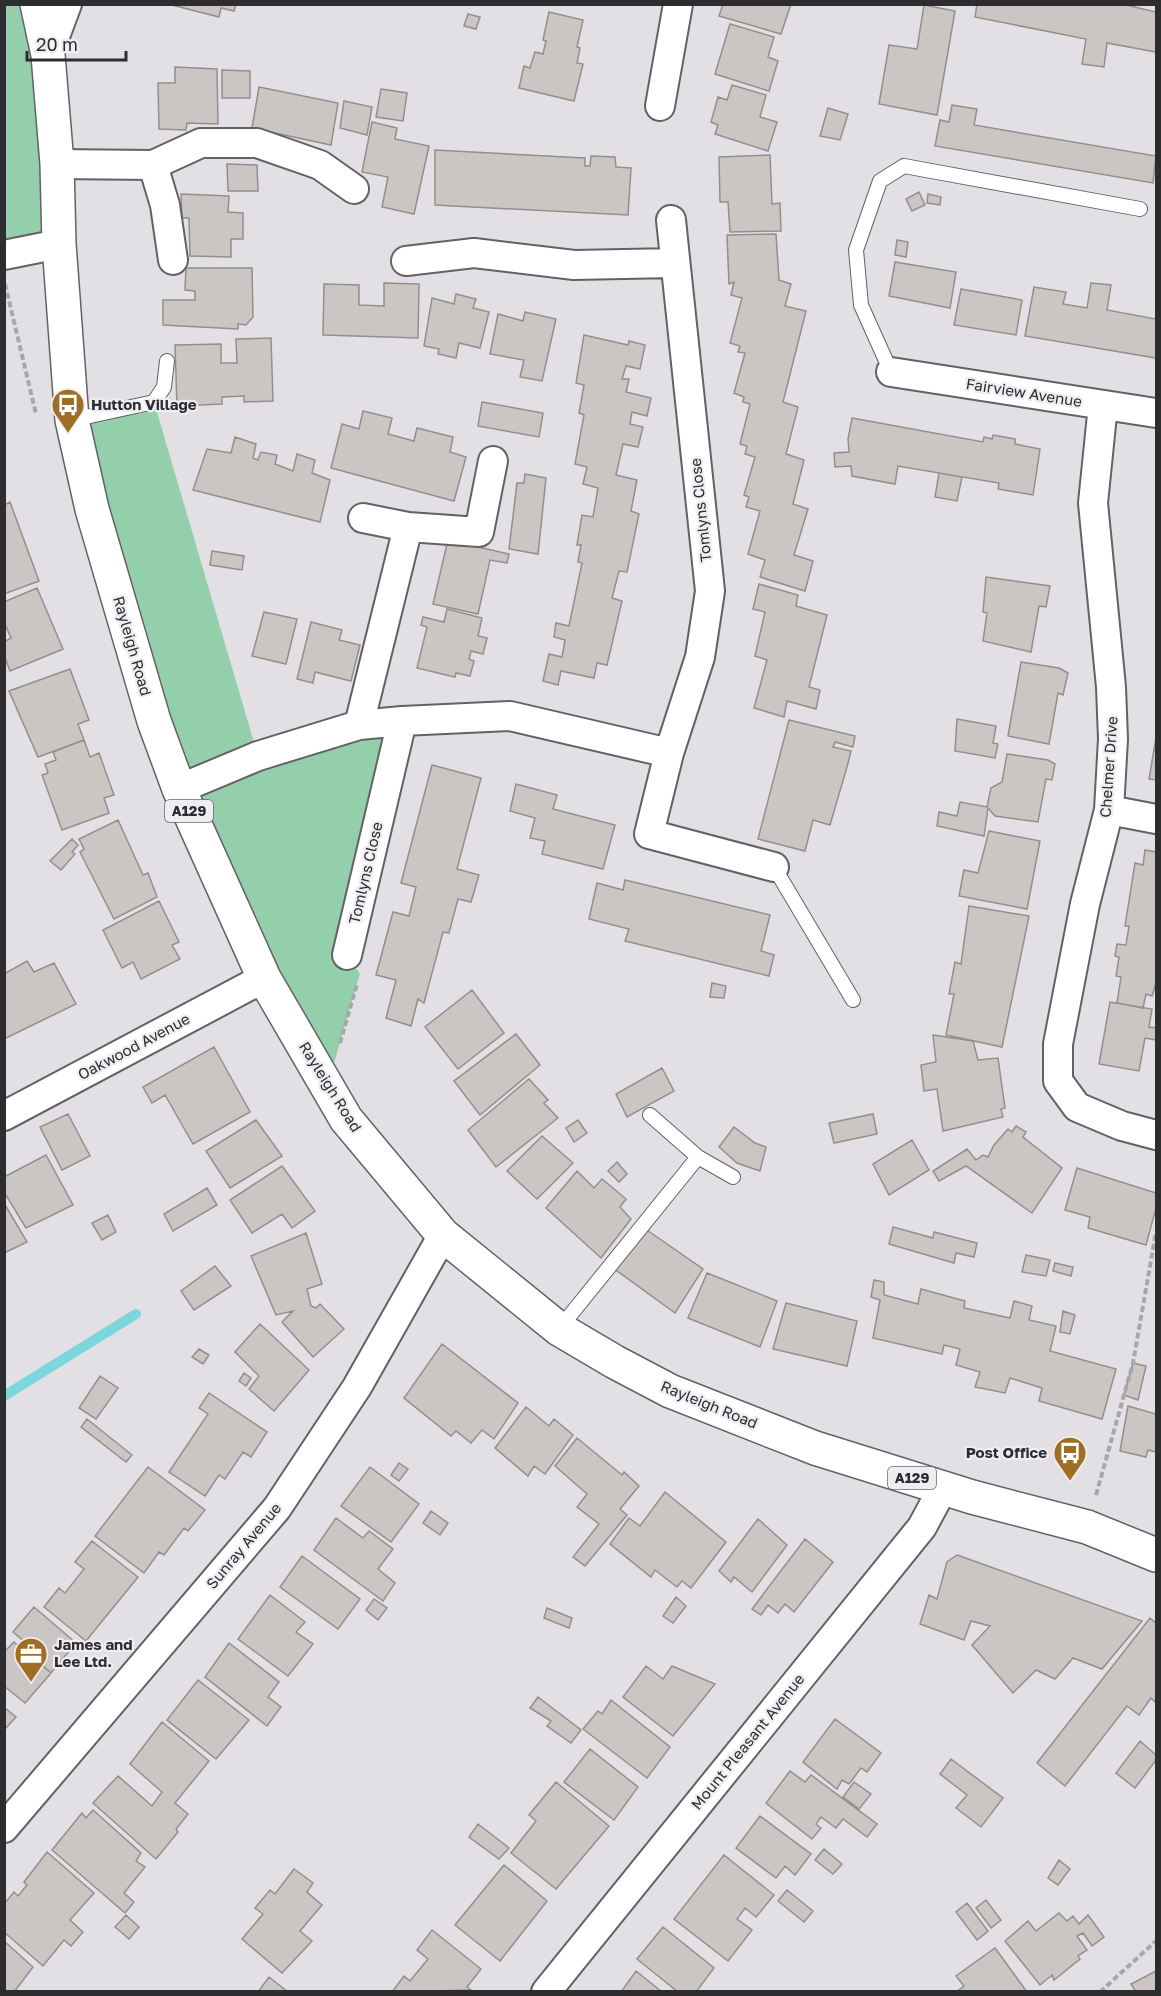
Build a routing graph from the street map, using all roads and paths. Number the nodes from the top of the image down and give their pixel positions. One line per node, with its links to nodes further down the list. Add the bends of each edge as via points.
1 (37, 4): 4 (main road, Rayleigh Road / A129)
2 (67, 4): 4 (street)
3 (678, 4): 5 (street)
4 (48, 55): 6 (main road, Rayleigh Road / A129)
5 (660, 106)
6 (57, 164): 7 (street); 11 (main road, Rayleigh Road / A129)
7 (153, 165): 8 (street, via 201,143 257,143 320,165); 13 (street, via 165,205)
8 (354, 189)
9 (1140, 209): 18 (lane, via 904,166 880,181 856,250 861,305)
10 (671, 220): 15 (street, Tomlyns Close)
11 (59, 244): 12 (street); 21 (main road, Rayleigh Road / A129)
12 (4, 255)
13 (173, 260)
14 (406, 261): 15 (street, via 474,253 574,265)
15 (674, 263): 28 (street, Tomlyns Close, via 710,591 700,657)
16 (4, 281): 22 (path)
17 (166, 361): 21 (lane, via 164,387 154,402)
18 (891, 372): 19 (street, Fairview Avenue)
19 (1103, 405): 20 (street, Fairview Avenue); 30 (street, Chelmer Drive, via 1093,503 1111,687)
20 (1156, 413)
21 (72, 420): 29 (main road, Rayleigh Road / A129, via 123,619)
22 (38, 425)
23 (493, 461): 25 (street, via 479,532)
24 (363, 518): 25 (street)
25 (408, 526): 27 (street)
26 (402, 722): 27 (street); 28 (street, via 510,716); 33 (street, Tomlyns Close)
27 (359, 725): 29 (street, via 258,756)
28 (669, 753): 32 (street, Tomlyns Close, via 649,834)
29 (179, 789): 34 (main road, Rayleigh Road / A129)
30 (1109, 810): 31 (street); 39 (street, Chelmer Drive, via 1085,904 1058,1044 1058,1081 1077,1107)
31 (1156, 819)
32 (774, 867): 35 (lane)
33 (347, 955): 36 (path, via 360,974)
34 (264, 978): 36 (main road, Rayleigh Road / A129); 38 (street, Oakwood Avenue)
35 (854, 1000)
36 (327, 1087): 43 (main road, Rayleigh Road / A129, via 346,1119)
37 (650, 1115): 40 (lane)
38 (4, 1116)
39 (1156, 1135)
40 (698, 1157): 41 (lane); 44 (lane)
41 (733, 1177)
42 (1156, 1232): 46 (path, via 1133,1363)
43 (443, 1236): 44 (main road, Rayleigh Road / A129); 48 (street, Sunray Avenue, via 357,1387 277,1508)
44 (559, 1329): 45 (main road, Rayleigh Road / A129, via 670,1391 815,1448)
45 (943, 1488): 46 (main road, Rayleigh Road / A129); 50 (street, Mount Pleasant Avenue, via 922,1527)
46 (1087, 1527): 47 (main road, Rayleigh Road / A129)
47 (1156, 1555)
48 (4, 1828)
49 (1156, 1941): 51 (path)
50 (546, 1992)
51 (1100, 1992)

